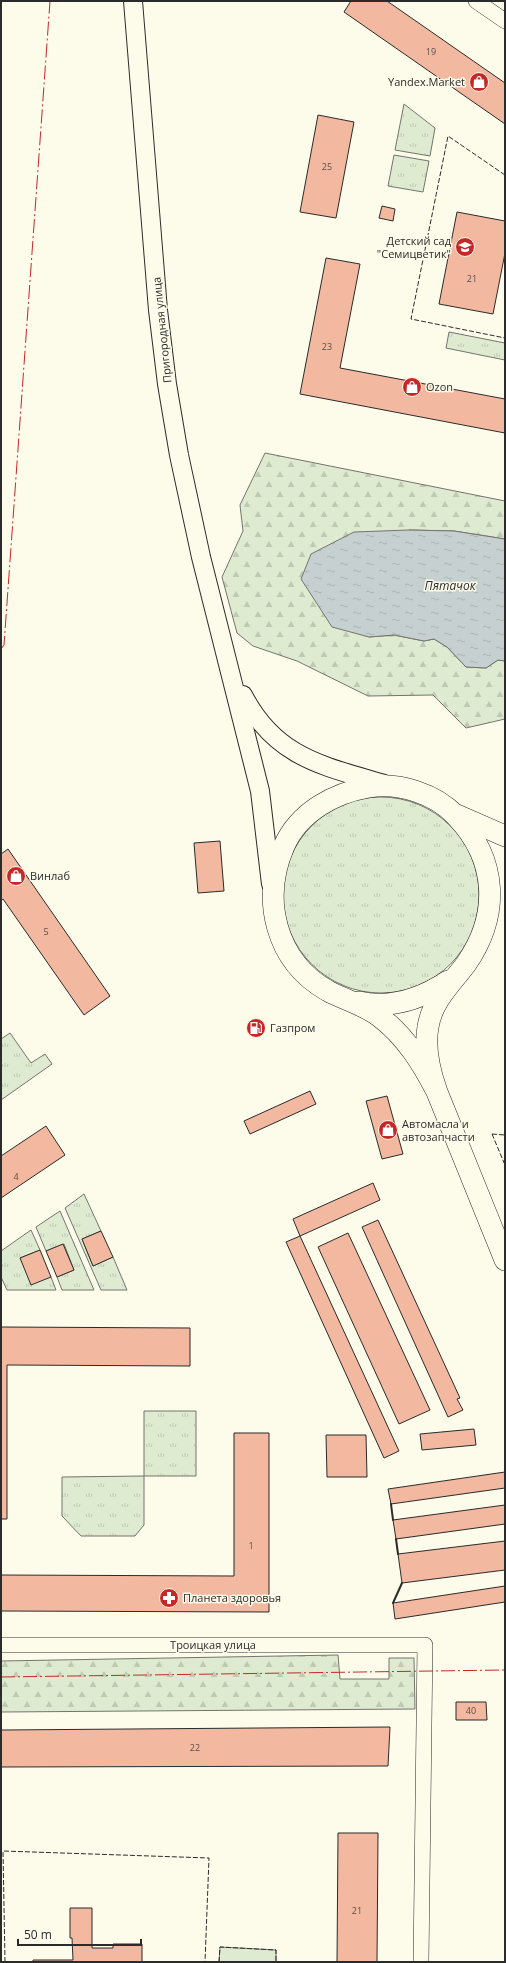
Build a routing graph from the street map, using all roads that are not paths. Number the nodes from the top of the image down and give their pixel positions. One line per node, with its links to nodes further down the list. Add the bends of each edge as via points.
1 (133, 1): 4 (street, Пригородная улица, via 158,310 167,384 201,557)
2 (476, 1): 3 (street)
3 (505, 21)
4 (226, 653): 5 (street, via 241,692 254,716 289,749 316,763); 8 (street, via 260,791)
5 (394, 787): 6 (main road, via 415,791); 8 (main road, via 372,786 351,790 314,809 299,823 277,862)
6 (453, 813): 7 (main road); 10 (main road, via 478,845 486,865 490,887 490,908)
7 (505, 836)
8 (272, 903): 12 (main road, via 276,925 296,963 310,978)
9 (505, 906): 10 (main road)
10 (477, 948): 11 (main road)
11 (464, 966): 12 (main road, via 449,981 411,1000 367,1004); 13 (main road, via 438,1000 428,1027 428,1059)
12 (346, 999): 13 (main road, via 378,1016 405,1040 417,1055)
13 (437, 1092): 14 (main road)
14 (505, 1260)
15 (1, 1645): 16 (street, Троицкая улица, via 425,1645)
16 (421, 1962)

